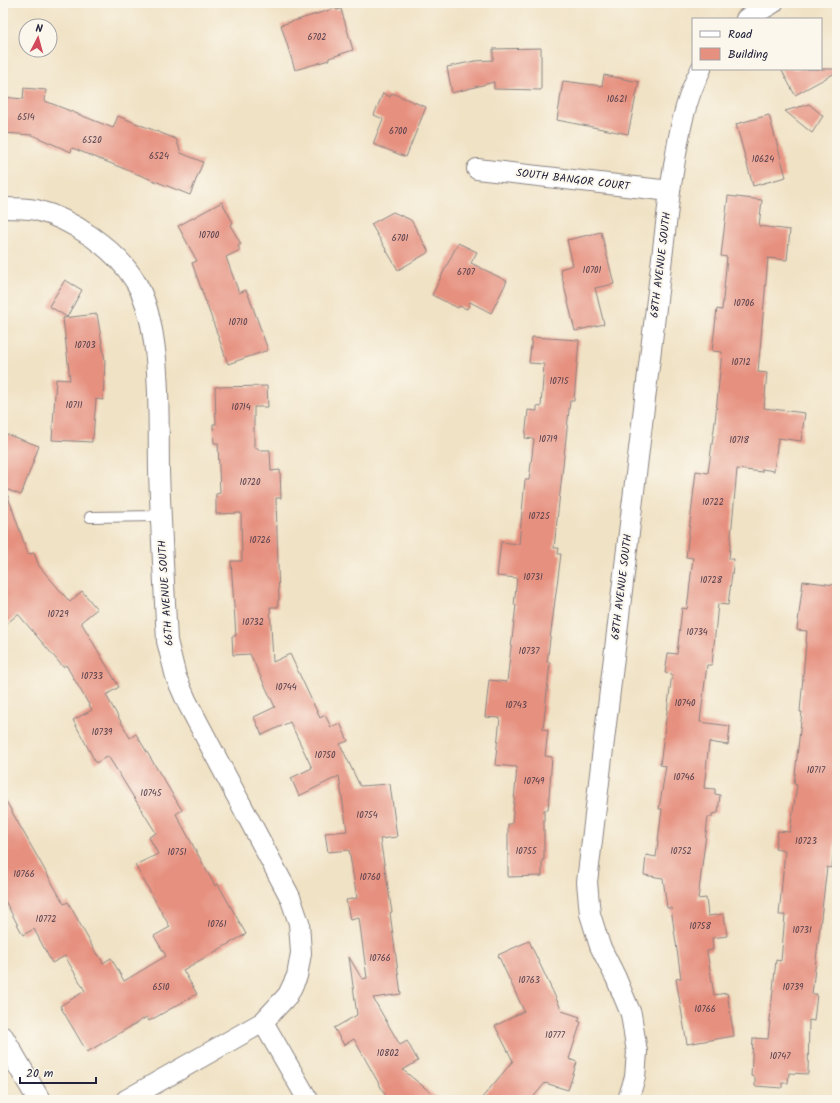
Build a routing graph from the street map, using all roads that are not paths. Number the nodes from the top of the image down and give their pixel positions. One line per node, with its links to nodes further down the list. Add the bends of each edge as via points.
1 (773, 3): 2 (street)
2 (748, 18)
3 (700, 70): 5 (street, 68TH AVENUE SOUTH, via 691,88 682,119)
4 (477, 169): 5 (street, SOUTH BANGOR COURT)
5 (670, 191): 14 (street, 68TH AVENUE SOUTH, via 587,882 590,914 600,946 631,1014 637,1052 635,1077)
6 (3, 208): 7 (street, 66TH AVENUE SOUTH, via 35,210 63,219 86,233 116,258 135,280 148,308 156,362)
7 (161, 516): 8 (lane); 9 (street, 66TH AVENUE SOUTH, via 166,641 176,677 290,897 299,923 301,953 296,976 288,995)
8 (90, 517)
9 (263, 1022): 12 (street, 66TH AVENUE SOUTH); 13 (street)
10 (3, 1038): 11 (main road)
11 (39, 1100)
12 (126, 1100)
13 (308, 1100)
14 (628, 1100)

